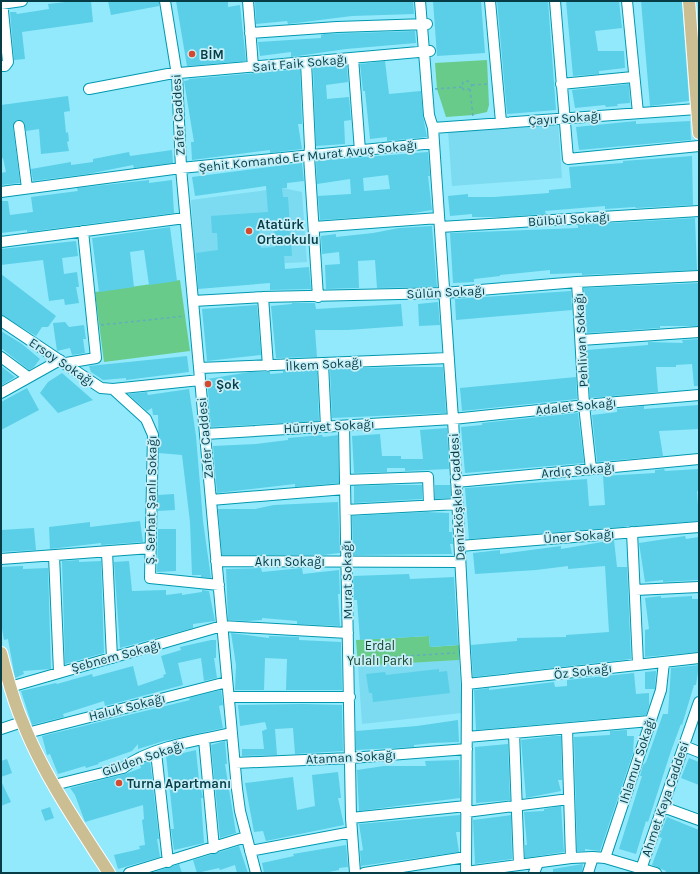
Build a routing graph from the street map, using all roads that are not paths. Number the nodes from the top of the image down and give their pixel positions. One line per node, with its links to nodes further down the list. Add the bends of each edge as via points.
1 (22, 1): 9 (street)
2 (165, 1): 19 (street, Zafer Caddesi)
3 (248, 1): 12 (street)
4 (420, 1): 11 (street, Denizköşkler Caddesi)
5 (426, 1): 11 (street, Denizköşkler Caddesi)
6 (490, 1): 26 (street)
7 (556, 1): 21 (street)
8 (627, 1): 20 (street)
9 (2, 3): 16 (street, via 8,62)
10 (693, 8): 18 (main road)
11 (425, 24): 12 (street); 13 (street, Denizköşkler Caddesi)
12 (250, 33): 17 (street)
13 (427, 51): 14 (street, Sait Faik Sokağı); 27 (street, Denizköşkler Caddesi, via 435,112); 27 (street, Denizköşkler Caddesi, via 429,115)
14 (353, 58): 15 (street, Sait Faik Sokağı); 32 (street)
15 (306, 62): 17 (street, Sait Faik Sokağı); 33 (street)
16 (1, 66)
17 (253, 67): 19 (street, Sait Faik Sokağı)
18 (697, 71): 23 (main road)
19 (177, 75): 22 (street, Sait Faik Sokağı, via 168,74); 34 (street, Zafer Caddesi)
20 (633, 77): 21 (street); 24 (street)
21 (561, 84): 25 (street)
22 (89, 89)
23 (697, 108): 24 (street, Çayır Sokağı); 29 (main road)
24 (638, 113): 25 (street, Çayır Sokağı)
25 (564, 118): 26 (street, Çayır Sokağı); 31 (street, via 568,159)
26 (501, 122): 27 (street, Çayır Sokağı)
27 (433, 125): 30 (street, Denizköşkler Caddesi)
28 (19, 126): 35 (street)
29 (699, 133)
30 (434, 143): 32 (street, Şehit Komando Er Murat Avuç Sokağı); 39 (street, Denizköşkler Caddesi)
31 (699, 146)
32 (360, 151): 33 (street, Şehit Komando Er Murat Avuç Sokağı)
33 (309, 156): 34 (street, Şehit Komando Er Murat Avuç Sokağı); 40 (street)
34 (181, 168): 35 (street, Şehit Komando Er Murat Avuç Sokağı); 38 (street, Zafer Caddesi)
35 (27, 188): 36 (street, Şehit Komando Er Murat Avuç Sokağı)
36 (1, 192)
37 (699, 211): 39 (street, Bülbül Sokağı)
38 (185, 218): 41 (street); 48 (street, Zafer Caddesi)
39 (440, 223): 40 (street, Bülbül Sokağı); 45 (street, Denizköşkler Caddesi)
40 (314, 227): 47 (street)
41 (83, 231): 42 (street); 54 (street, via 96,358)
42 (1, 242)
43 (699, 276): 44 (street, Sülün Sokağı)
44 (577, 282): 45 (street, Sülün Sokağı); 51 (street, Pehlivan Sokağı)
45 (444, 293): 47 (street, Sülün Sokağı); 53 (street, Denizköşkler Caddesi)
46 (263, 297): 47 (street, Sülün Sokağı); 48 (street, Sülün Sokağı); 56 (street)
47 (318, 297)
48 (193, 301): 57 (street, Zafer Caddesi)
49 (1, 321): 54 (street, Ersoy Sokağı)
50 (699, 332): 51 (street)
51 (581, 340): 63 (street, Pehlivan Sokağı)
52 (1, 358): 58 (street)
53 (449, 358): 55 (street, İlkem Sokağı); 64 (street, Denizköşkler Caddesi)
54 (63, 361): 58 (street); 60 (street, Ersoy Sokağı, via 101,388)
55 (323, 364): 56 (street, İlkem Sokağı); 66 (street)
56 (268, 366): 57 (street, İlkem Sokağı)
57 (199, 368): 59 (street, Zafer Caddesi)
58 (28, 377): 61 (street)
59 (200, 380): 60 (street, Ersoy Sokağı); 67 (street, Zafer Caddesi)
60 (113, 390): 79 (street, Ş. Serhat Şanlı Sokağı, via 146,419 153,435)
61 (1, 393)
62 (699, 395): 63 (street, Adalet Sokağı)
63 (584, 405): 64 (street, Adalet Sokağı); 69 (street, Pehlivan Sokağı)
64 (453, 419): 65 (street, Hürriyet Sokağı); 70 (street, Denizköşkler Caddesi)
65 (344, 426): 66 (street, Hürriyet Sokağı); 71 (street, Murat Sokağı)
66 (326, 427): 67 (street, Hürriyet Sokağı)
67 (205, 434): 72 (street, Zafer Caddesi)
68 (699, 459): 69 (street, Ardıç Sokağı)
69 (591, 469): 70 (street, Ardıç Sokağı)
70 (456, 482): 73 (street, Denizköşkler Caddesi)
71 (345, 484): 72 (street); 74 (street, via 428,477); 75 (street, Murat Sokağı)
72 (211, 500): 83 (street, Zafer Caddesi)
73 (457, 504): 74 (street); 78 (street, Denizköşkler Caddesi)
74 (429, 505): 75 (street)
75 (346, 510): 84 (street, Murat Sokağı)
76 (699, 526): 77 (street, Üner Sokağı)
77 (632, 532): 78 (street, Üner Sokağı); 88 (street)
78 (460, 546): 85 (street, Denizköşkler Caddesi)
79 (151, 548): 80 (street); 86 (street, Ş. Serhat Şanlı Sokağı, via 150,578)
80 (108, 552): 81 (street); 92 (street)
81 (54, 556): 82 (street); 96 (street)
82 (1, 559)
83 (216, 561): 84 (street, Akın Sokağı); 86 (street, Zafer Caddesi)
84 (347, 562): 85 (street, Akın Sokağı); 90 (street, Murat Sokağı)
85 (460, 562): 98 (street, Denizköşkler Caddesi)
86 (218, 585): 89 (street, Zafer Caddesi)
87 (699, 587): 88 (street)
88 (635, 590): 95 (street)
89 (222, 626): 90 (street, Şebnem Sokağı); 92 (street, Şebnem Sokağı); 97 (street, Zafer Caddesi)
90 (348, 633): 101 (street, Murat Sokağı)
91 (1, 653): 99 (main road)
92 (112, 658): 96 (street, Şebnem Sokağı)
93 (699, 658): 94 (street, Öz Sokağı)
94 (664, 662): 95 (street, Öz Sokağı); 103 (street, Ihlamur Sokağı, via 661,690)
95 (638, 664): 98 (street, Öz Sokağı)
96 (59, 672): 99 (street, Şebnem Sokağı)
97 (227, 682): 100 (street, Zafer Caddesi); 104 (street, Haluk Sokağı)
98 (467, 684): 109 (street, Denizköşkler Caddesi)
99 (10, 687): 104 (main road)
100 (229, 697): 101 (street); 107 (street, Zafer Caddesi)
101 (350, 697): 115 (street, Murat Sokağı)
102 (699, 702): 111 (street, Ahmet Kaya Caddesi)
103 (650, 721): 106 (street); 131 (street, Ihlamur Sokağı)
104 (24, 727): 105 (street, Haluk Sokağı); 117 (main road)
105 (1, 729)
106 (567, 729): 108 (street); 118 (street)
107 (232, 733): 110 (street, Gülden Sokağı); 116 (street, Zafer Caddesi)
108 (514, 733): 109 (street); 119 (street)
109 (467, 737): 112 (street, Denizköşkler Caddesi)
110 (204, 739): 113 (street, Gülden Sokağı); 126 (street)
111 (684, 746): 114 (street); 120 (street, Ahmet Kaya Caddesi)
112 (466, 749): 115 (street, Ataman Sokağı); 121 (street, Denizköşkler Caddesi)
113 (156, 752): 117 (street, Gülden Sokağı, via 132,761 122,768); 132 (street)
114 (699, 752)
115 (351, 758): 116 (street, Ataman Sokağı); 122 (street, Murat Sokağı)
116 (235, 763): 125 (street, Zafer Caddesi, via 240,811)
117 (54, 785): 136 (main road)
118 (568, 799): 119 (street); 130 (street)
119 (518, 805): 121 (street); 134 (street)
120 (663, 807): 123 (street); 135 (street, Ahmet Kaya Caddesi)
121 (466, 809): 122 (street); 129 (street, Denizköşkler Caddesi)
122 (351, 818): 124 (street, Murat Sokağı)
123 (699, 820)
124 (352, 832): 127 (street); 139 (street, Murat Sokağı)
125 (246, 837): 126 (street); 127 (street, Zafer Caddesi)
126 (214, 848): 132 (street)
127 (250, 851): 138 (street, Zafer Caddesi)
128 (593, 857): 130 (street); 131 (street); 143 (street)
129 (466, 858): 140 (street); 141 (street, Denizköşkler Caddesi)
130 (571, 858): 133 (street)
131 (605, 858): 135 (street)
132 (168, 862): 137 (street)
133 (538, 863): 134 (street); 142 (street)
134 (519, 865): 141 (street)
135 (640, 870): 144 (street)
136 (109, 873)
137 (129, 873)
138 (256, 873)
139 (355, 873)
140 (364, 873)
141 (466, 873)
142 (534, 873)
143 (588, 873)
144 (656, 873)

